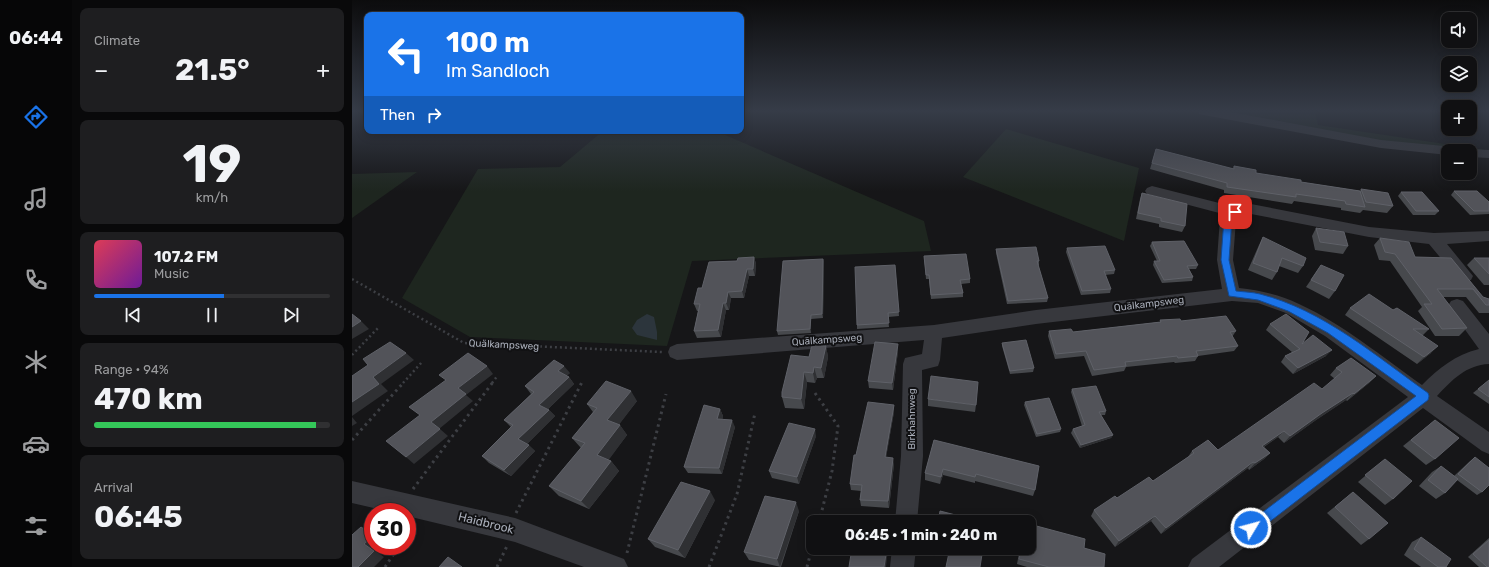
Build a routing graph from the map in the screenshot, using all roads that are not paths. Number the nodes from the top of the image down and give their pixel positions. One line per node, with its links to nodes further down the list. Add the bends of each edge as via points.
1 (1346, 137): 2 (street)
2 (1441, 150)
3 (1477, 153): 4 (street)
4 (1489, 154)
5 (1152, 192): 6 (street)
6 (1235, 212): 8 (street, via 1251,210 1369,232); 10 (street, via 1228,218 1225,260)
7 (1489, 236): 8 (street)
8 (1434, 239): 9 (street)
9 (1473, 286)
10 (1232, 294): 12 (street, Quälkampsweg); 16 (street, Quälkampsweg, via 1259,297 1292,308 1331,331)
11 (1457, 306): 13 (street)
12 (934, 332): 14 (street, Quälkampsweg); 19 (street, Birkhahnweg, via 931,360 912,364 912,456)
13 (1489, 348)
14 (677, 352)
15 (1489, 356): 16 (street, via 1480,355 1455,366)
16 (1424, 396): 17 (street, Quälkampsweg); 23 (street)
17 (1489, 444)
18 (352, 492): 21 (street, Haidbrook, via 515,530)
19 (907, 515)
20 (903, 555): 22 (street)
21 (621, 563)
22 (902, 567)
23 (1200, 567)

